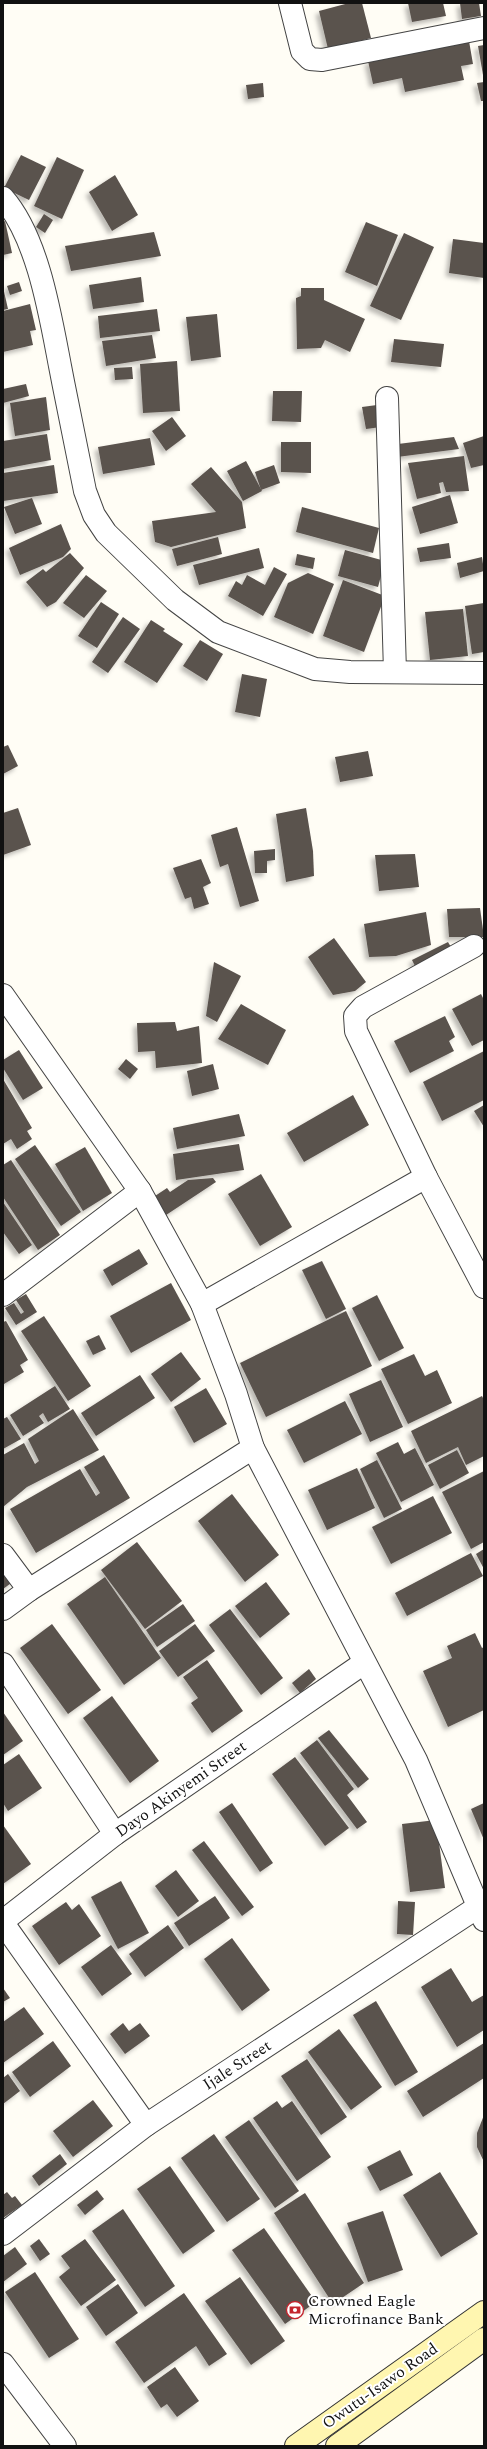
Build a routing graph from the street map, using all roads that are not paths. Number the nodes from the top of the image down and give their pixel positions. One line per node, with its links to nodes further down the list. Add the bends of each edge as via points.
1 (290, 3): 2 (street, via 302,51 310,59 322,60)
2 (484, 28)
3 (3, 198): 5 (street, via 14,210 23,228 46,296 85,491 94,515 106,533 175,600 218,632 315,669)
4 (387, 398): 5 (street)
5 (395, 672): 6 (street)
6 (484, 673)
7 (474, 946): 10 (street, via 363,1007 355,1016 356,1031)
8 (3, 996): 9 (street)
9 (10, 1020): 11 (street)
10 (426, 1177): 12 (street); 14 (street)
11 (140, 1191): 13 (street); 14 (street)
12 (484, 1287)
13 (3, 1295)
14 (202, 1304): 15 (street, via 236,1394)
15 (253, 1448): 17 (street); 19 (street)
16 (3, 1554): 17 (street)
17 (29, 1590): 18 (street)
18 (3, 1609)
19 (364, 1663): 21 (street, Dayo Akinyemi Street); 22 (street, via 416,1760)
20 (3, 1664): 21 (street)
21 (115, 1834): 23 (street, Dayo Akinyemi Street)
22 (481, 1913): 24 (street, Ijale Street)
23 (3, 1922): 24 (street)
24 (146, 2125): 25 (street, Ijale Street)
25 (3, 2234)
26 (484, 2312): 30 (street, Owutu-Isawo Road)
27 (484, 2339): 31 (street, Owutu-Isawo Road)
28 (3, 2364): 29 (street)
29 (65, 2446)
30 (296, 2446)
31 (337, 2446)

